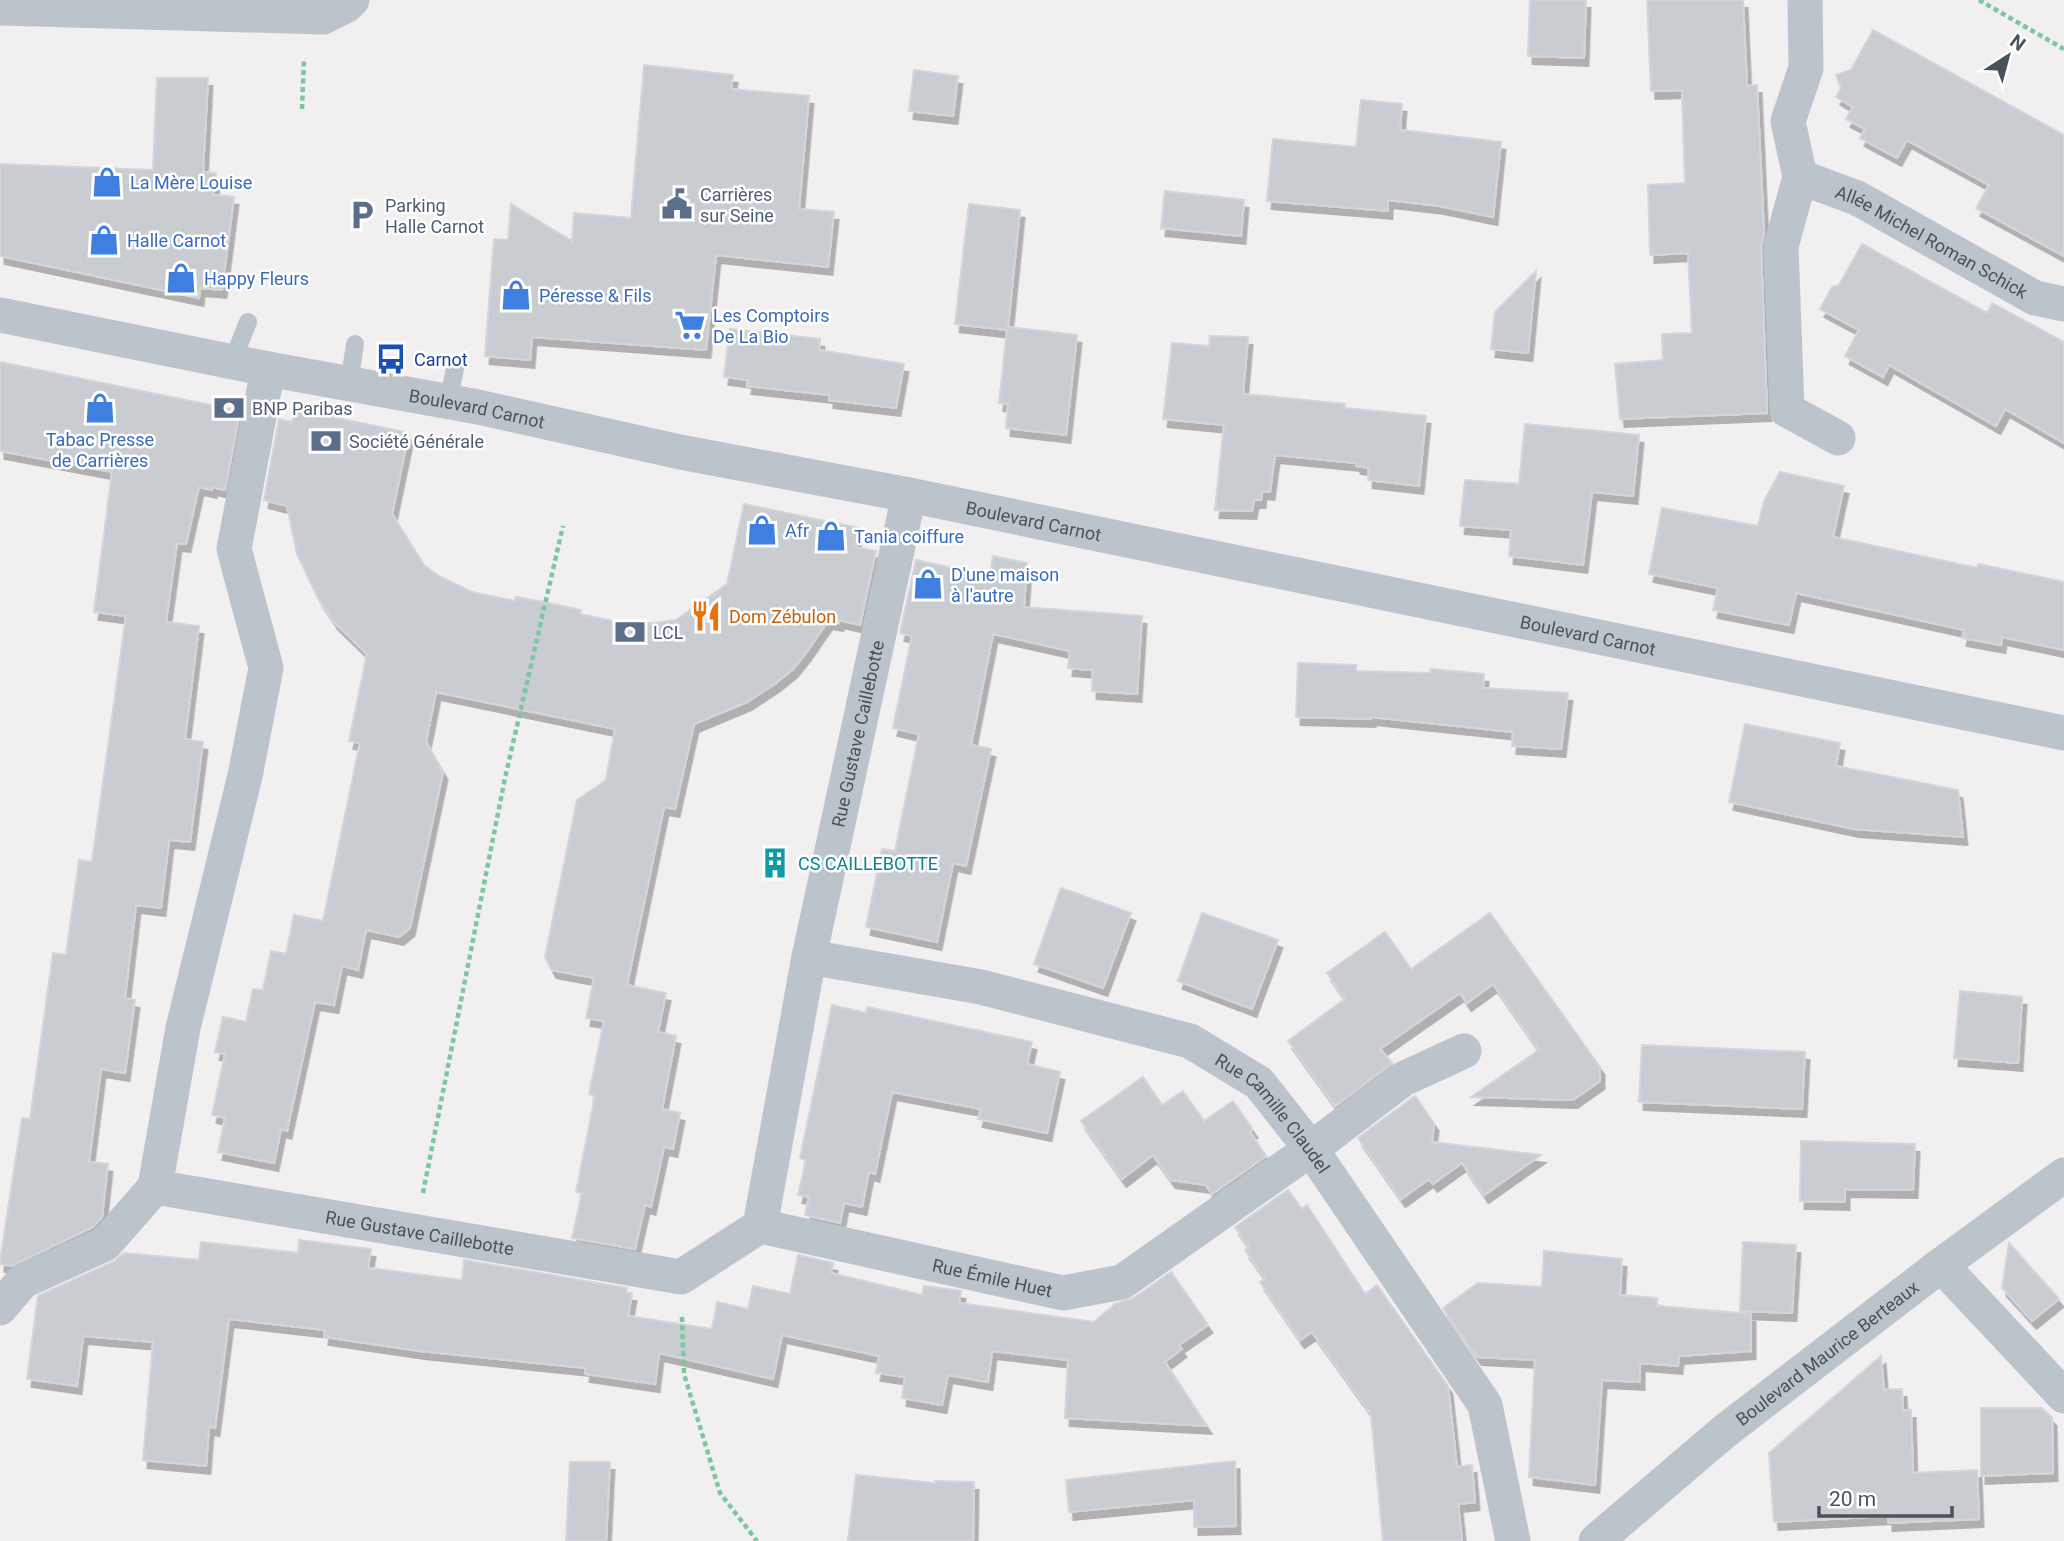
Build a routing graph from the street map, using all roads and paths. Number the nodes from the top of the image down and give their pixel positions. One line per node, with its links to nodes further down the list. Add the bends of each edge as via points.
1 (1805, 0): 8 (street, via 1806,68 1788,121)
2 (1979, 0): 6 (path)
3 (35, 5): 4 (street); 5 (street)
4 (0, 8)
5 (327, 11): 7 (path)
6 (2064, 49)
7 (302, 109)
8 (1800, 177): 9 (street, Allée Michel Roman Schick, via 1857,198 2035,298); 18 (street, via 1781,246 1787,410)
9 (2064, 304)
10 (0, 315): 13 (street, Boulevard Carnot)
11 (248, 322): 13 (lane)
12 (355, 344): 16 (lane)
13 (232, 362): 15 (street, Boulevard Carnot)
14 (456, 364): 17 (lane)
15 (268, 369): 16 (street, Boulevard Carnot); 26 (street, via 234,549 266,668 245,776 183,1028)
16 (349, 384): 17 (street, Boulevard Carnot)
17 (448, 402): 19 (street, Boulevard Carnot)
18 (1838, 438)
19 (909, 495): 21 (street, Boulevard Carnot); 22 (street, Rue Gustave Caillebotte)
20 (563, 526): 28 (path, via 505,778)
21 (2064, 733)
22 (809, 957): 24 (street, Rue Camille Claudel, via 981,987 1190,1041 1259,1083); 27 (street, Rue Gustave Caillebotte)
23 (1464, 1051): 24 (street, Rue Émile Huet, via 1403,1079)
24 (1311, 1149): 27 (street, Rue Émile Huet, via 1122,1282 1063,1293); 34 (street, Rue Camille Claudel, via 1485,1405)
25 (2064, 1175): 29 (street, Boulevard Maurice Berteaux)
26 (155, 1188): 28 (street, Rue Gustave Caillebotte); 31 (street, via 105,1244 23,1280)
27 (760, 1226): 30 (street)
28 (416, 1232): 30 (street, Rue Gustave Caillebotte)
29 (1941, 1265): 32 (street); 35 (street, Boulevard Maurice Berteaux, via 1725,1432)
30 (681, 1277): 33 (path, via 684,1374 719,1493)
31 (0, 1308)
32 (2064, 1396)
33 (757, 1541)
34 (1513, 1541)
35 (1596, 1541)

